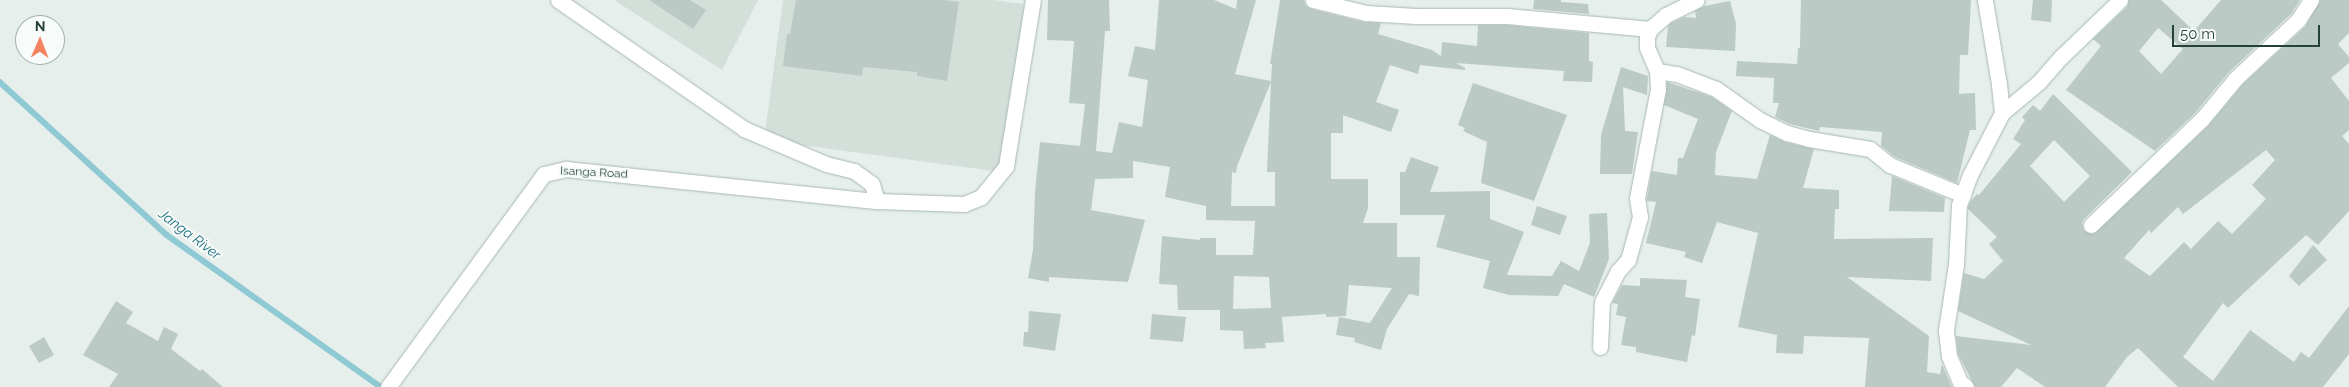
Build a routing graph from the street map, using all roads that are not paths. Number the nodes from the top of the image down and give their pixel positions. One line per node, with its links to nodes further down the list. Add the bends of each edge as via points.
1 (558, 0): 12 (street, via 744,129 826,164 854,171 872,184)
2 (1032, 0): 12 (street, Isanga Road, via 1006,166 981,197 964,204)
3 (1313, 0): 8 (street, via 1366,13 1507,16)
4 (1697, 0): 8 (street, via 1666,15)
5 (1985, 0): 10 (street)
6 (2120, 0): 10 (street, via 2039,82)
7 (2311, 0): 13 (street, via 2298,20 2236,78 2202,119)
8 (1650, 29): 9 (street, via 1648,48)
9 (1657, 71): 11 (street, via 1676,74 1716,89 1760,120 1787,133 1870,149 1890,165); 14 (street, via 1655,112 1637,198 1640,217 1628,260 1618,271 1602,302)
10 (2002, 113): 11 (street)
11 (1963, 195): 16 (street, via 1959,205 1956,264 1946,330 1949,356 1960,382)
12 (877, 200): 15 (street, Isanga Road, via 566,169 544,174)
13 (2091, 225)
14 (1600, 347)
15 (390, 383)
16 (1966, 387)

